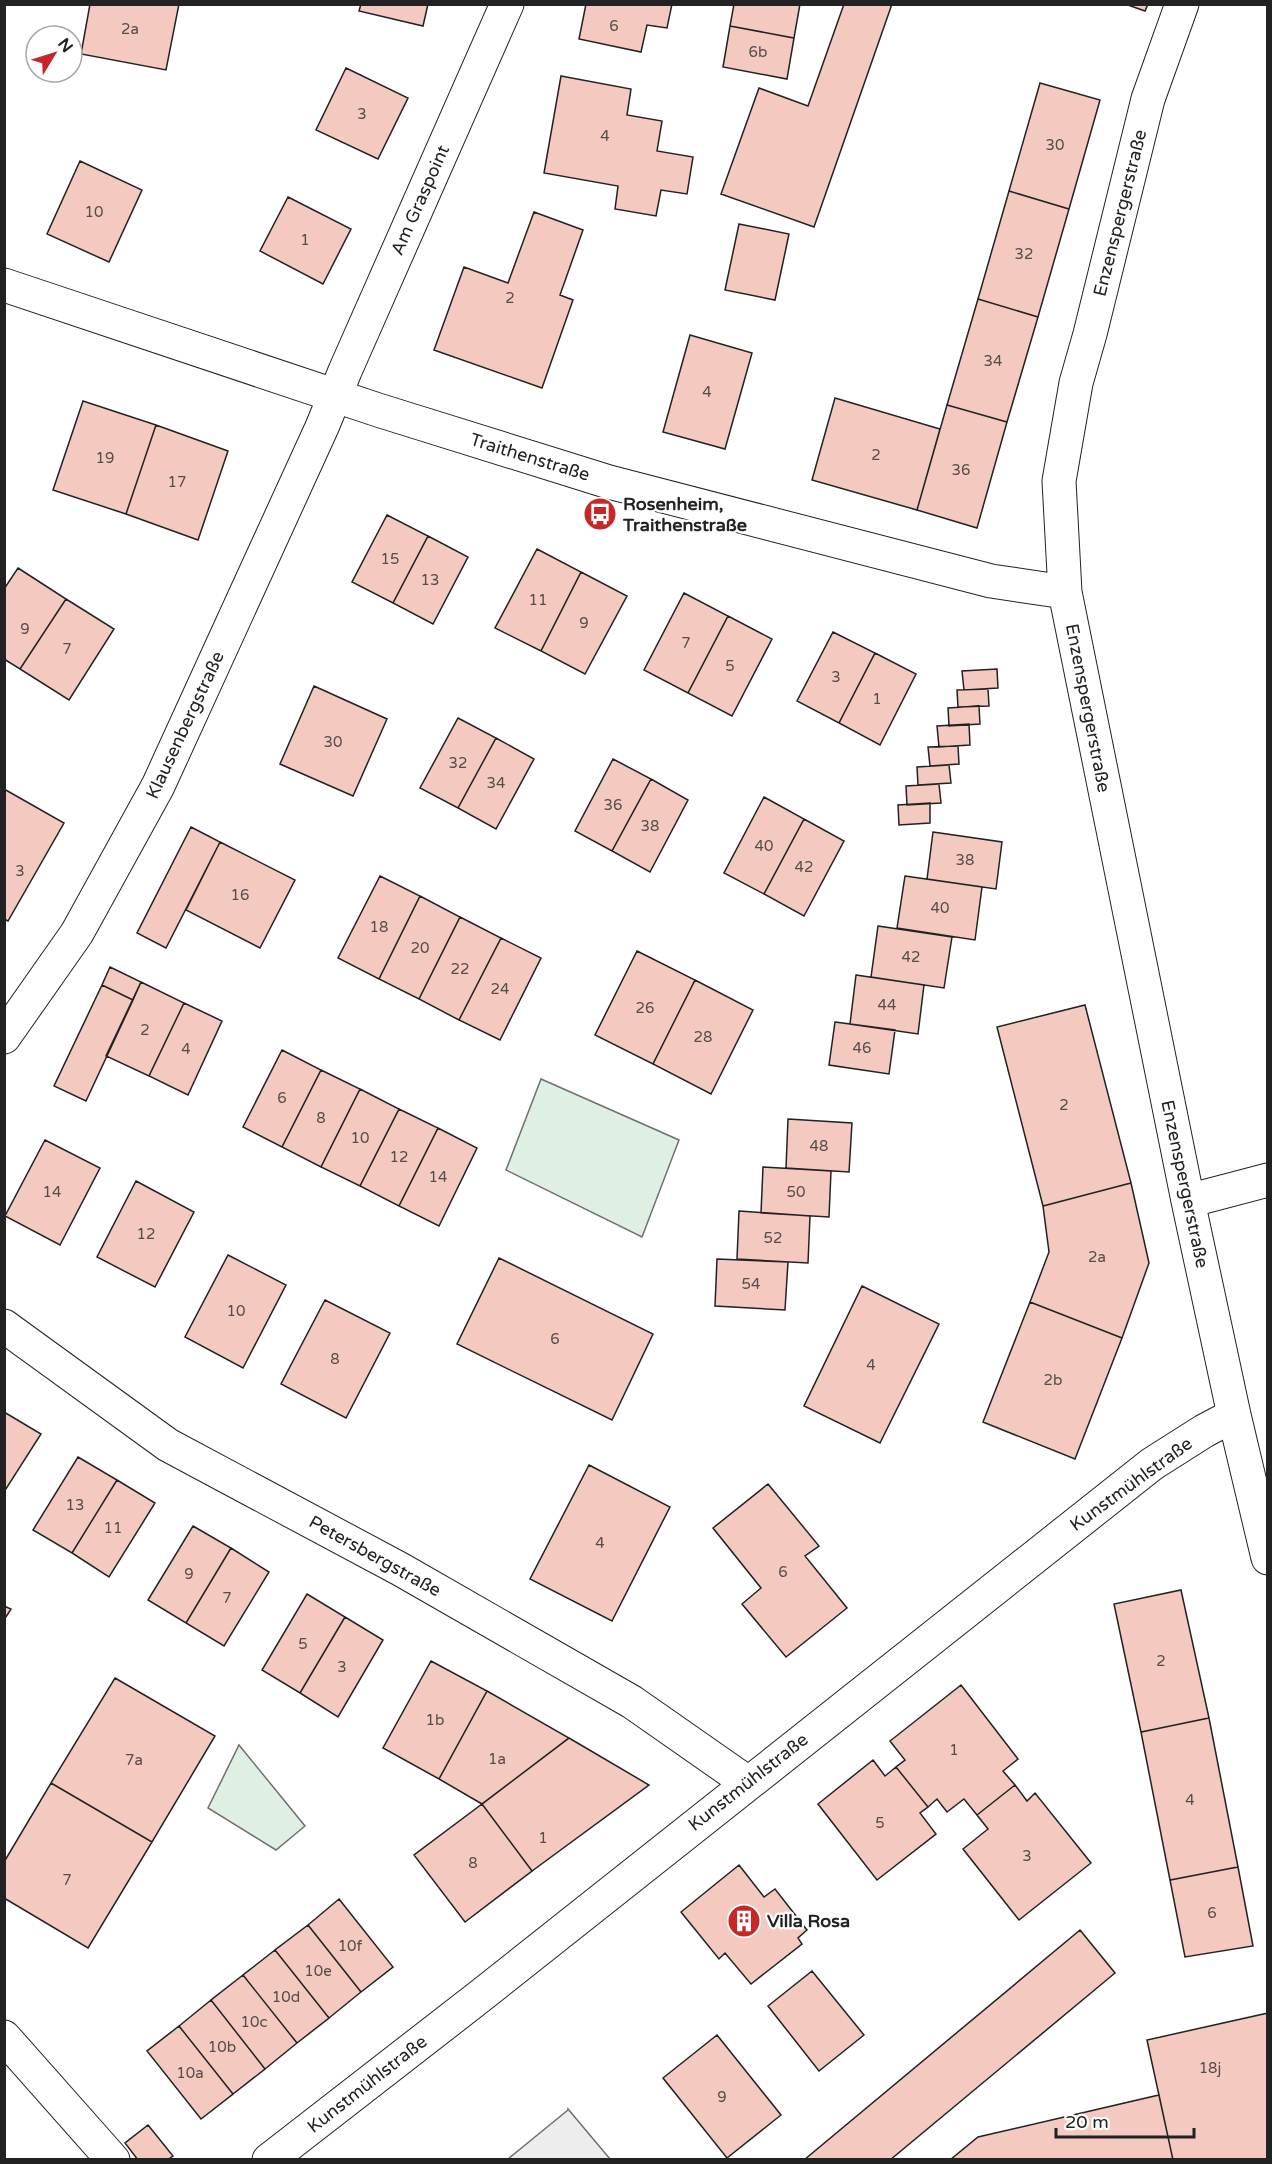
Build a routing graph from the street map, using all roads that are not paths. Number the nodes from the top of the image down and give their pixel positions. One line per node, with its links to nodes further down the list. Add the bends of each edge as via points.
1 (507, 4): 4 (street, Am Graspoint)
2 (1182, 4): 5 (street, Enzenspergerstraße, via 1148,99 1076,383 1059,481)
3 (4, 285): 4 (street, Traithenstraße)
4 (335, 396): 5 (street, Traithenstraße, via 609,482 991,580); 6 (street, Klausenbergstraße, via 158,786 77,933)
5 (1065, 592): 8 (street, Enzenspergerstraße)
6 (4, 1037)
7 (1268, 1180): 8 (street)
8 (1188, 1201): 10 (street, Enzenspergerstraße)
9 (4, 1326): 12 (street, Petersbergstraße, via 168,1445 616,1692)
10 (1247, 1428): 11 (street, Enzenspergerstraße); 12 (street, Kunstmühlstraße, via 1204,1431 1152,1464)
11 (1268, 1558)
12 (748, 1783): 15 (street, Kunstmühlstraße)
13 (4, 2037): 14 (street)
14 (113, 2160)
15 (269, 2160)

